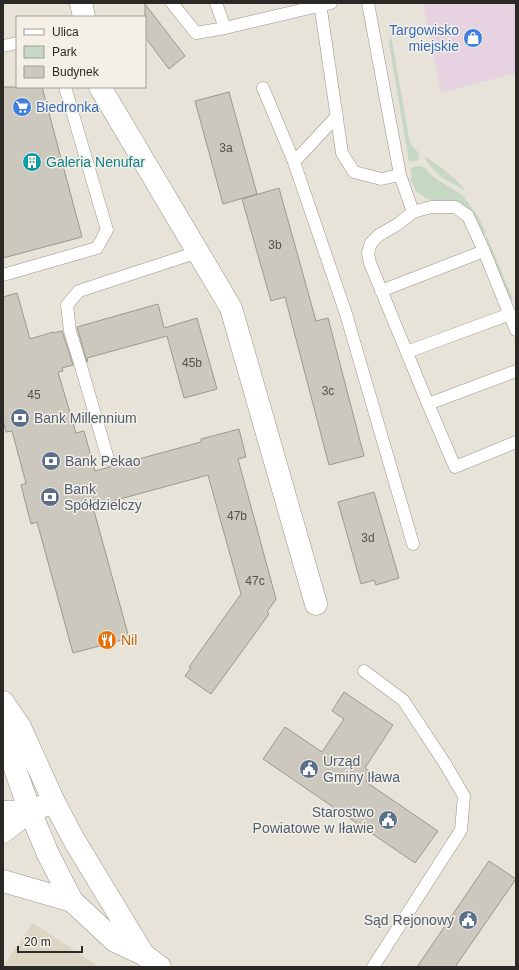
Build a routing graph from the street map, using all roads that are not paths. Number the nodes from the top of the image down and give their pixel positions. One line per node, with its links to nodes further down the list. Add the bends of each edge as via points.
1 (82, 3): 6 (street)
2 (172, 3): 7 (lane, via 196,33)
3 (216, 3): 7 (lane)
4 (368, 3): 15 (lane)
5 (324, 4): 7 (lane); 13 (lane)
6 (84, 16)
7 (225, 28)
8 (16, 43): 9 (lane)
9 (3, 46)
10 (65, 88): 19 (lane, via 107,230 97,248)
11 (101, 88): 18 (street)
12 (263, 88): 14 (lane)
13 (337, 116): 14 (lane); 15 (lane, via 342,153 354,172 382,179)
14 (294, 162): 28 (lane, via 346,314)
15 (400, 175): 16 (lane)
16 (413, 212): 17 (lane, via 431,207 455,207 468,216); 20 (lane, via 371,243 368,253 370,263)
17 (484, 251): 20 (lane); 21 (lane)
18 (198, 252): 27 (lane, via 79,291 67,305 70,331); 29 (street, via 231,308)
19 (3, 275)
20 (381, 291): 23 (lane)
21 (510, 314): 22 (lane); 23 (lane)
22 (516, 330)
23 (407, 352): 25 (lane)
24 (516, 371): 25 (lane)
25 (428, 404): 26 (lane, via 456,467)
26 (516, 442)
27 (108, 459)
28 (413, 544)
29 (316, 604)
30 (364, 671): 40 (lane, via 403,700 464,796 461,830)
31 (3, 702): 33 (street, via 20,727)
32 (3, 736): 34 (street)
33 (54, 802): 34 (street); 39 (street, via 74,840)
34 (30, 811): 35 (street); 36 (street); 38 (street)
35 (3, 812)
36 (3, 832)
37 (3, 881): 38 (street)
38 (72, 901): 39 (street, via 116,941)
39 (151, 961)
40 (373, 967)

